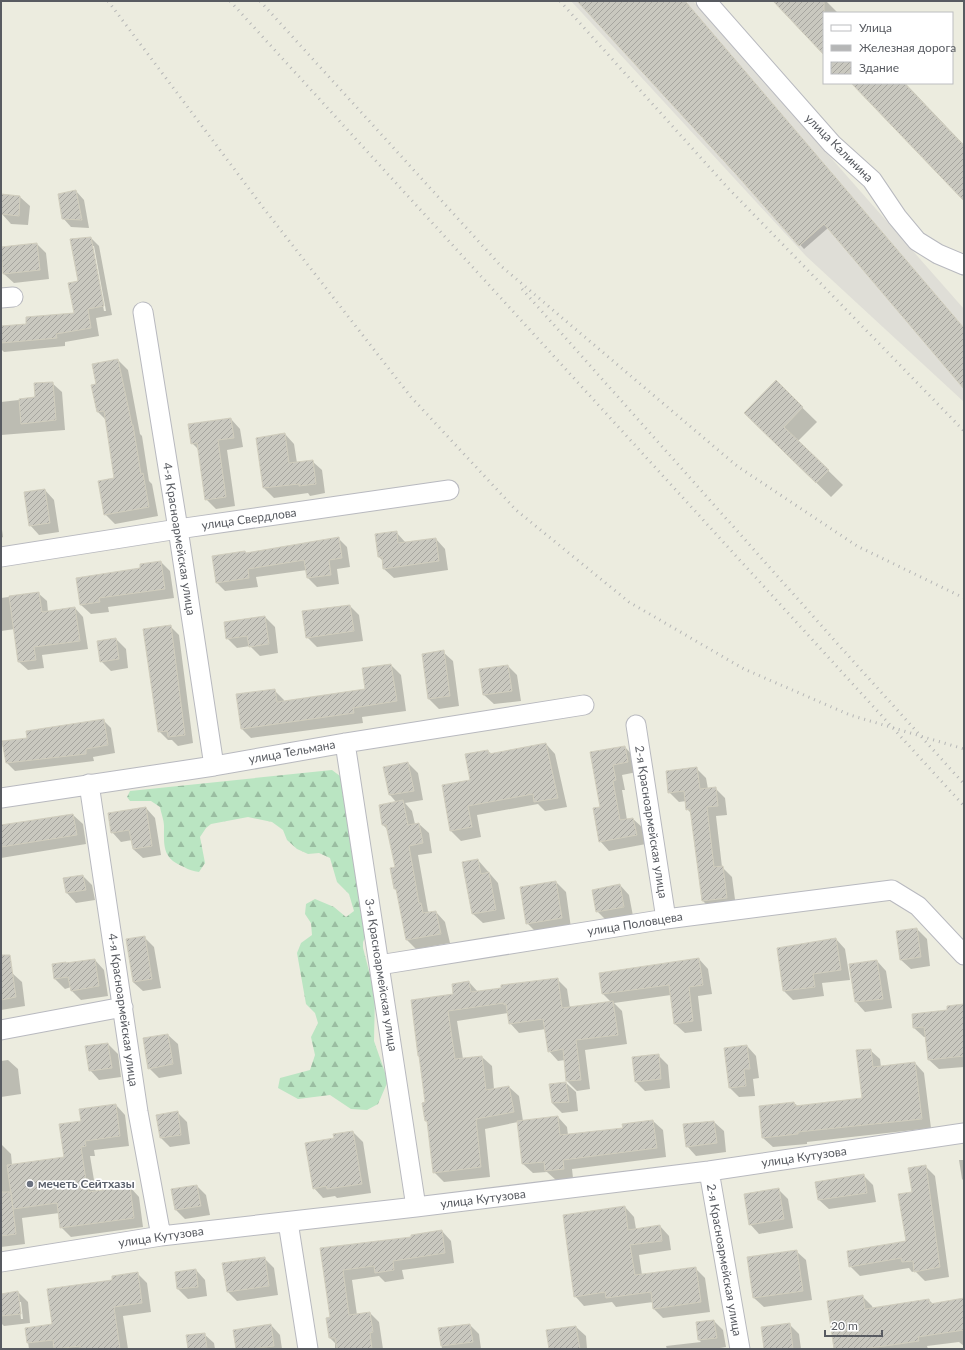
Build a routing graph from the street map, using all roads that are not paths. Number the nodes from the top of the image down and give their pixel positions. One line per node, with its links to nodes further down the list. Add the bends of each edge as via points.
1 (706, 1): 2 (street, улица Калинина, via 832,144 872,180 917,241 938,254)
2 (964, 265)
3 (143, 312): 5 (street, 4-я Красноармейская улица)
4 (449, 490): 5 (street, улица Свердлова)
5 (178, 529): 6 (street, улица Свердлова); 10 (street, 4-я Красноармейская улица)
6 (1, 557)
7 (584, 705): 9 (street, улица Тельмана)
8 (636, 725): 13 (street, 2-я Красноармейская улица)
9 (345, 743): 10 (street, улица Тельмана); 15 (street, 3-я Красноармейская улица)
10 (214, 766): 11 (street, улица Тельмана)
11 (89, 784): 12 (street, улица Тельмана); 16 (street, 4-я Красноармейская улица)
12 (1, 798)
13 (666, 919): 14 (street, улица Половцева, via 892,890 918,906); 15 (street, улица Половцева)
14 (964, 956)
15 (379, 965): 20 (street, 3-я Красноармейская улица)
16 (122, 1007): 17 (street); 22 (street, 4-я Красноармейская улица)
17 (1, 1030)
18 (964, 1133): 19 (street, улица Кутузова)
19 (709, 1171): 20 (street, улица Кутузова); 25 (street, 2-я Красноармейская улица)
20 (416, 1207): 21 (street, улица Кутузова)
21 (288, 1222): 22 (street, улица Кутузова); 24 (street)
22 (161, 1236): 23 (street, улица Кутузова)
23 (1, 1262)
24 (308, 1349)
25 (740, 1349)

